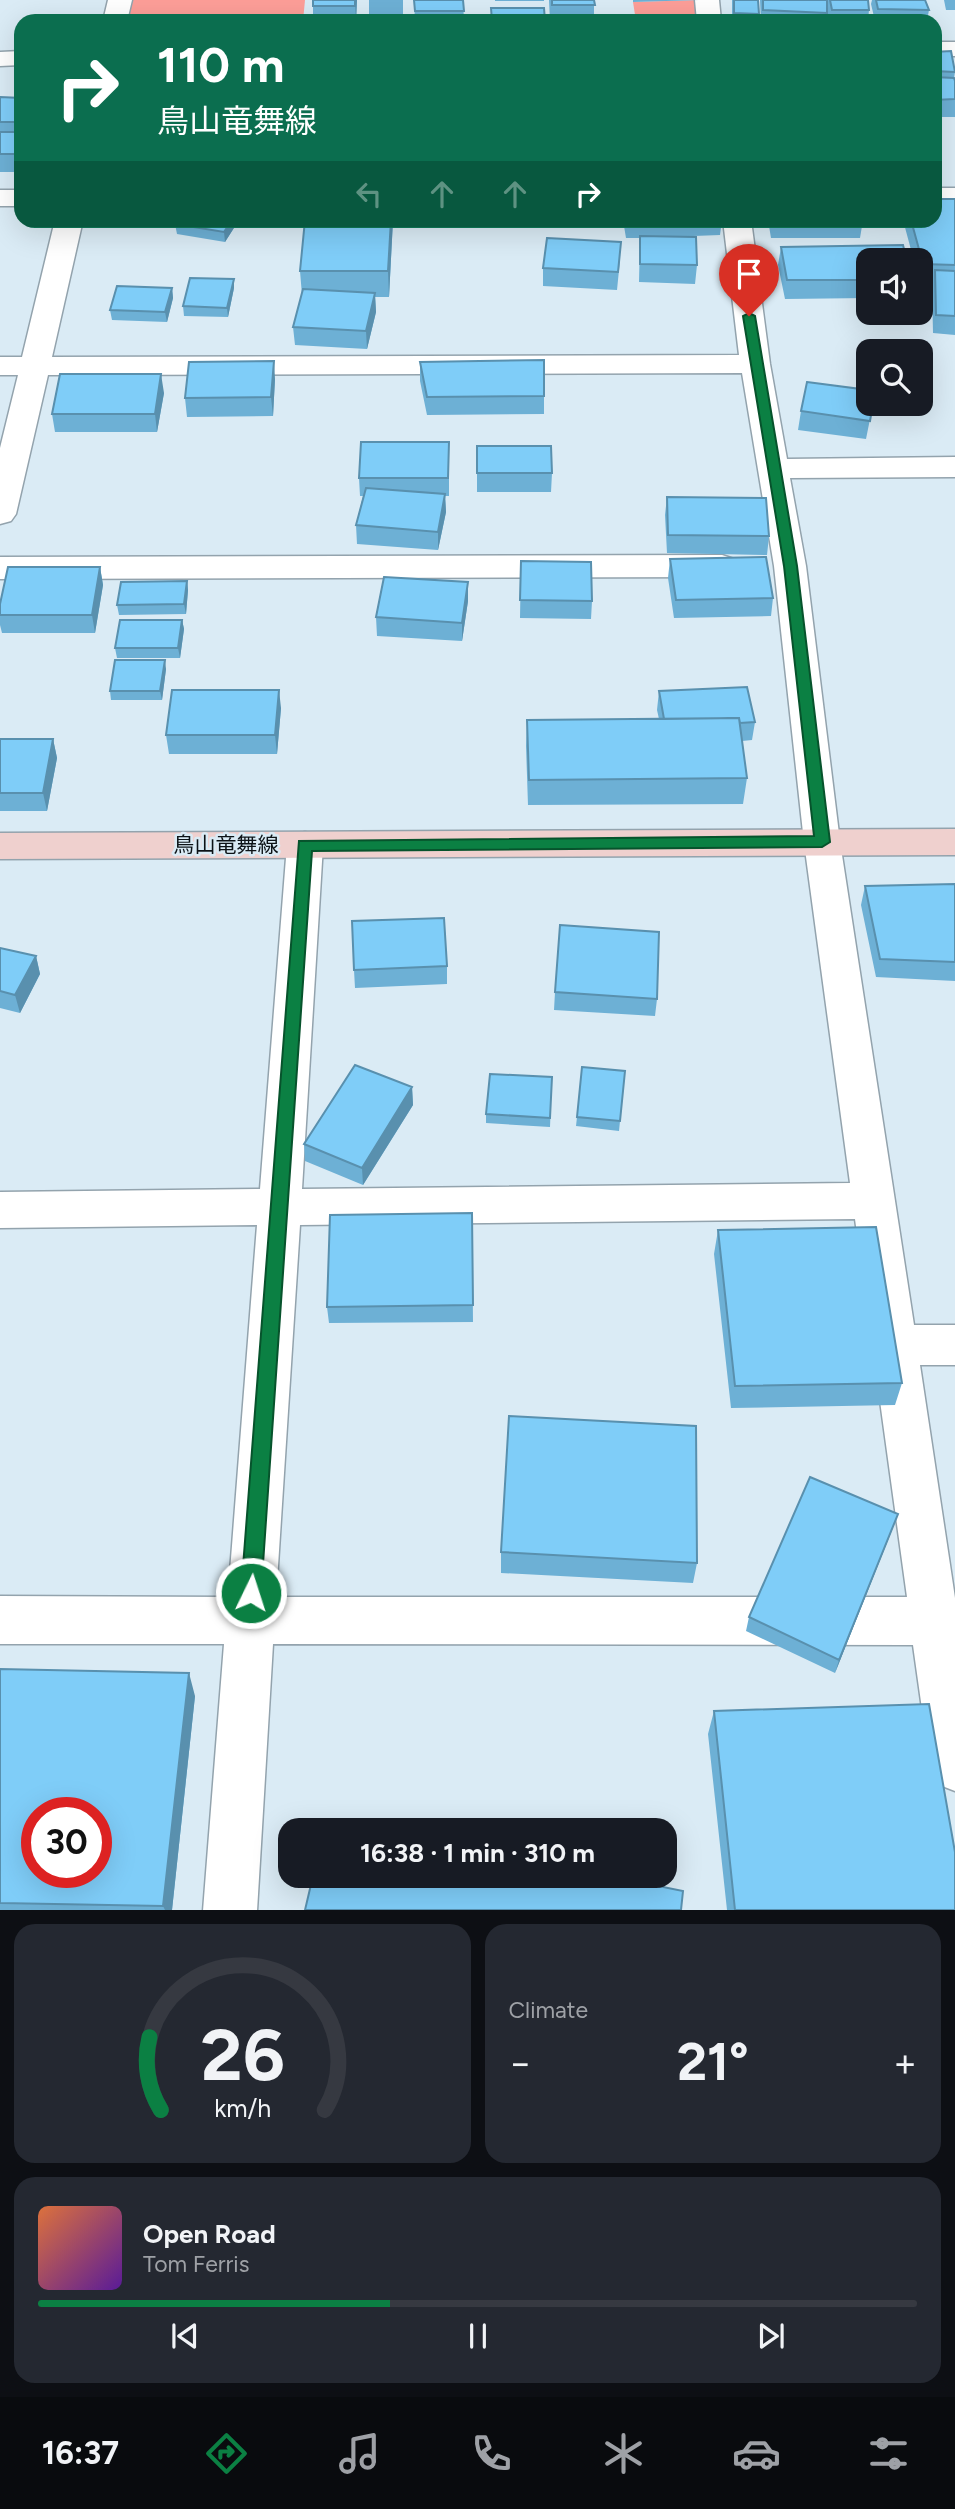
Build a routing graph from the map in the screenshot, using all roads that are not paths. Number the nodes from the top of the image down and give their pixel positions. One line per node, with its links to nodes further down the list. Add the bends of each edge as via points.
1 (67, 228): 5 (street)
2 (738, 228): 3 (street)
3 (755, 364): 5 (street); 7 (street)
4 (0, 366): 5 (street)
5 (35, 366): 8 (street)
6 (955, 467): 7 (street)
7 (774, 469): 9 (street)
8 (0, 514)
9 (767, 566): 10 (street); 11 (street)
10 (0, 568)
11 (822, 842): 12 (main road, 鳥山竜舞線); 13 (main road, 鳥山竜舞線); 15 (street)
12 (955, 842)
13 (305, 845): 14 (main road, 鳥山竜舞線); 16 (street)
14 (0, 846)
15 (874, 1201): 16 (street); 18 (street)
16 (279, 1207): 17 (street); 21 (street)
17 (0, 1210)
18 (895, 1345): 19 (street); 22 (street)
19 (955, 1345)
20 (0, 1620): 21 (street)
21 (249, 1620): 22 (street); 24 (street)
22 (934, 1621): 23 (street)
23 (955, 1766)
24 (230, 1910)

